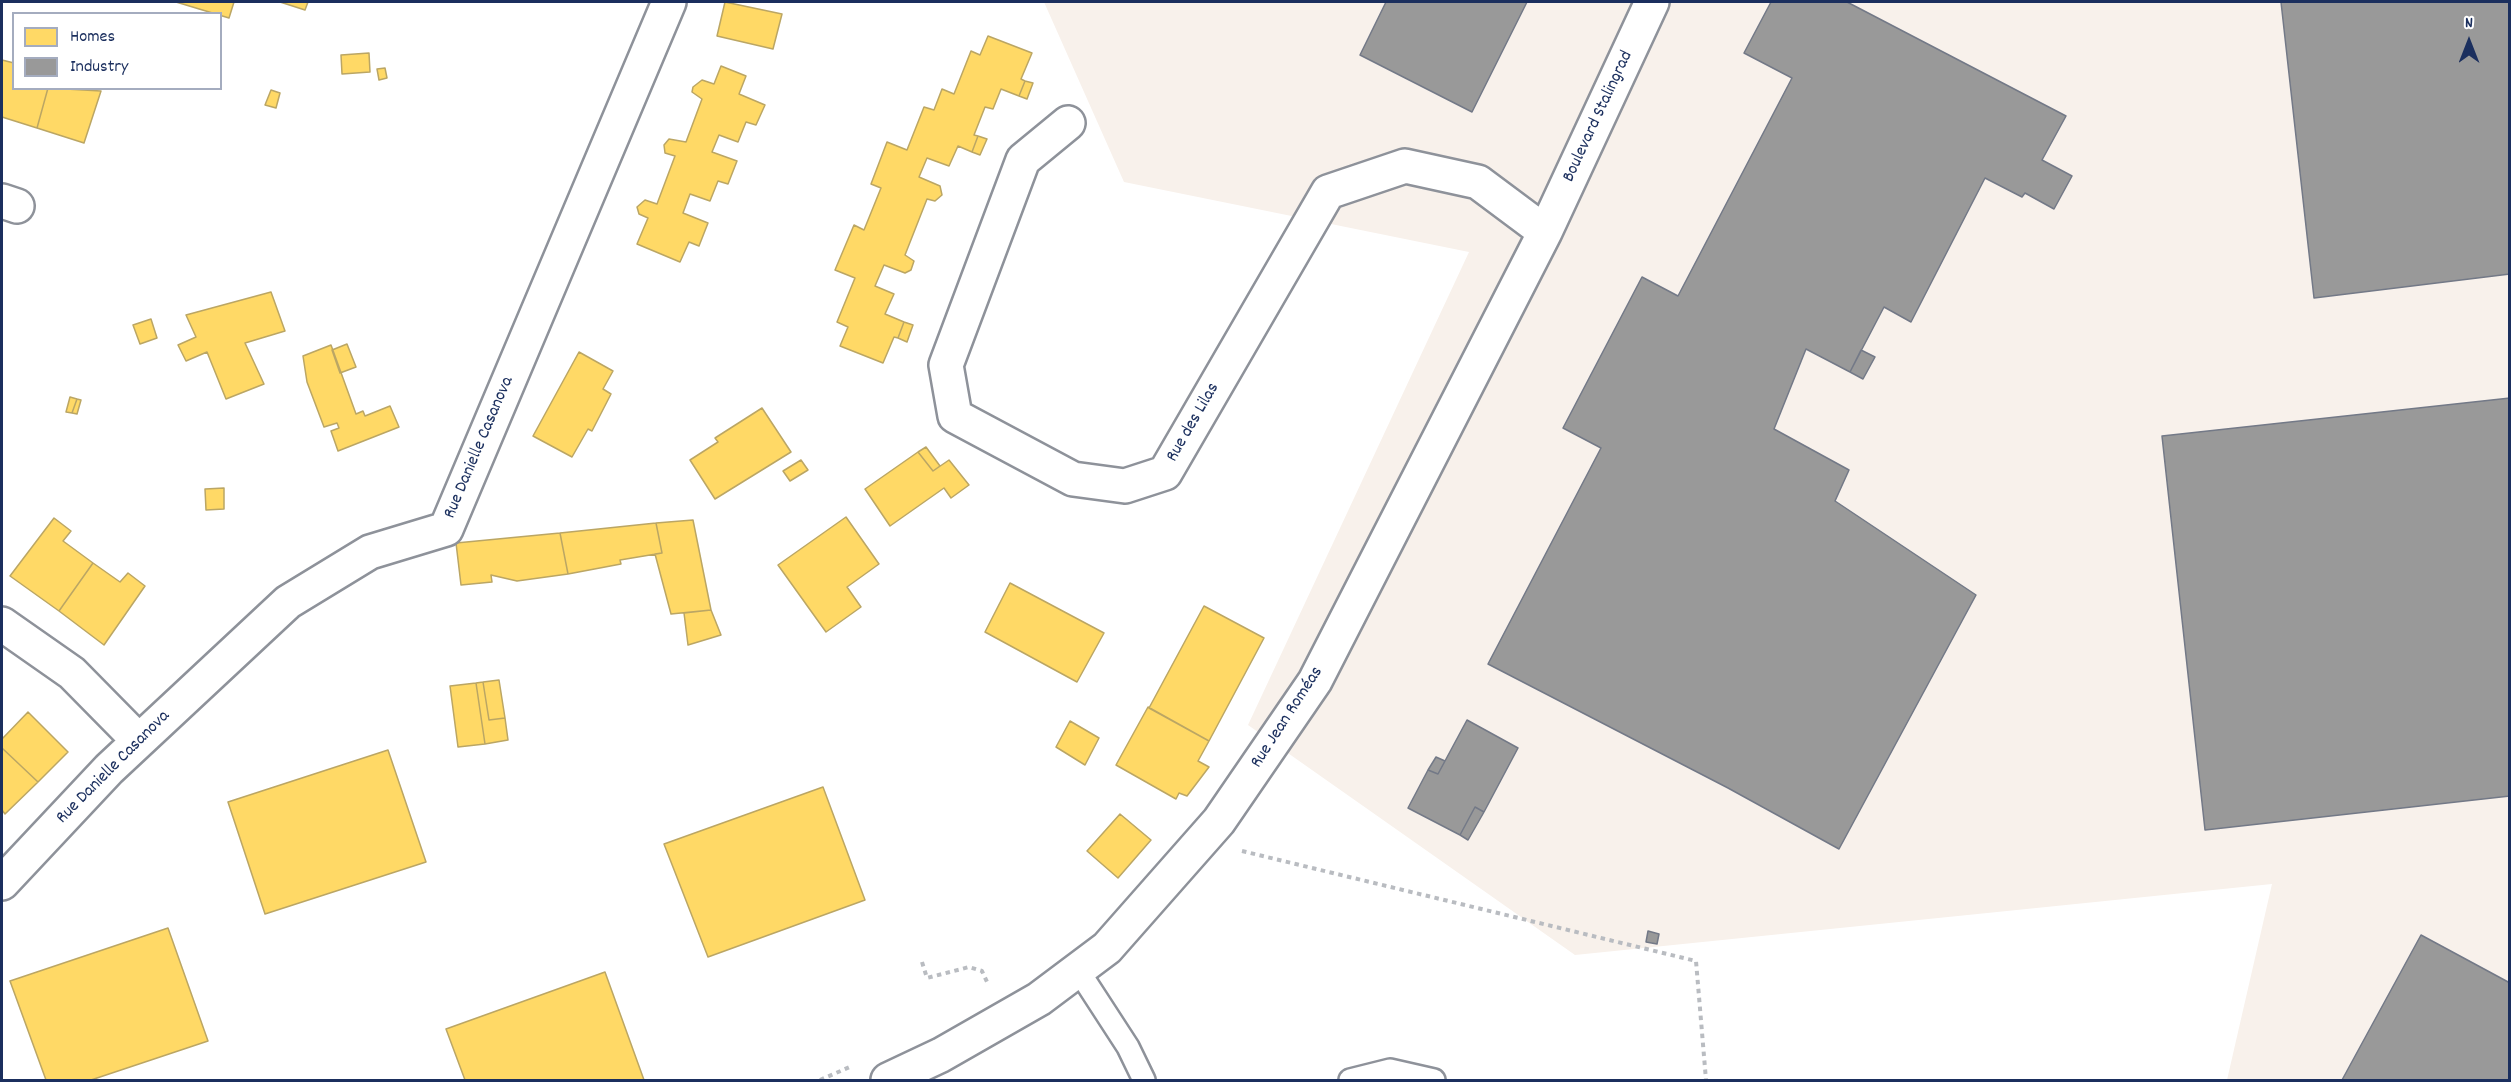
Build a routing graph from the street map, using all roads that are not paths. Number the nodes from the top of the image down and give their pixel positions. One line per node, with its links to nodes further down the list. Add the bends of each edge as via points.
1 (669, 2): 6 (street, Rue Danielle Casanova, via 446,529 370,552 288,602)
2 (1652, 2): 4 (street, Boulevard Stalingrad)
3 (1068, 123): 4 (street, Rue des Lilas, via 1023,160 946,365 955,416 1072,479 1125,486 1165,473 1328,192 1405,166 1478,182)
4 (1545, 232): 8 (street, Rue Jean Roméas, via 1315,681 1219,821 1107,948)
5 (2, 624): 6 (street, via 72,673)
6 (139, 741): 7 (street, Rue Danielle Casanova)
7 (2, 884)
8 (1078, 970): 9 (street, Rue Jean Roméas, via 1039,999 941,1055); 10 (lane, via 1128,1047)
9 (888, 1080)
10 (1144, 1080)
11 (1350, 1080): 12 (lane, via 1390,1070)
12 (1434, 1080)

